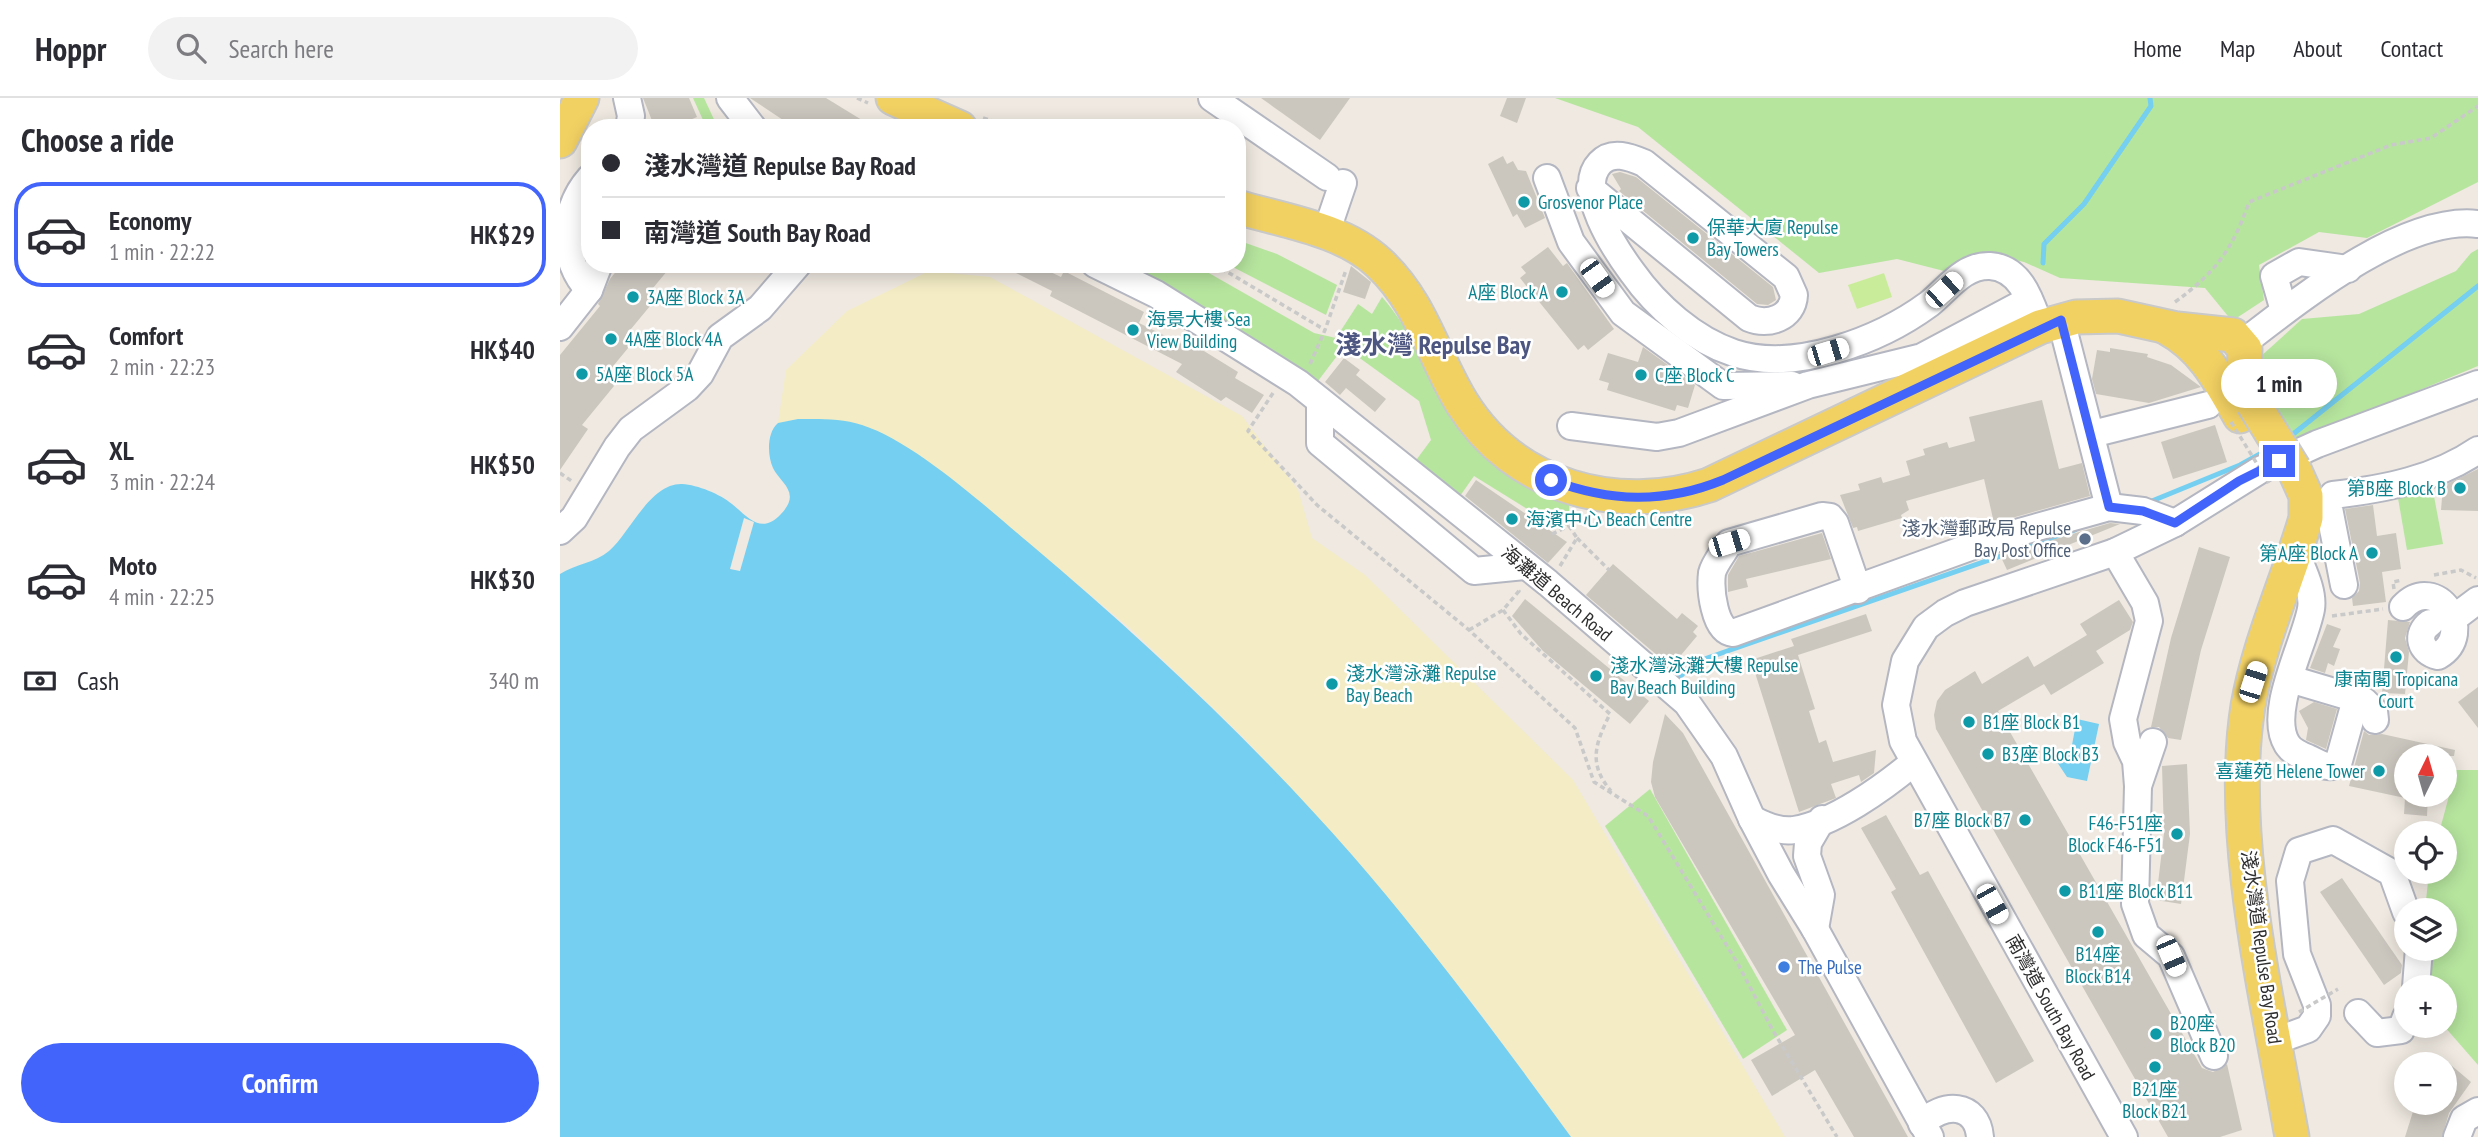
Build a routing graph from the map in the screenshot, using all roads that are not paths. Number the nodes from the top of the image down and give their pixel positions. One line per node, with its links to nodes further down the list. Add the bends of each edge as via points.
1 (582, 98): 11 (main road)
2 (626, 98): 6 (street)
3 (730, 98): 7 (street)
4 (1212, 98): 9 (street)
5 (904, 100): 8 (main road)
6 (630, 119)
7 (746, 119)
8 (942, 119)
9 (1244, 119)
10 (1246, 121): 17 (street, via 1335,180)
11 (560, 141)
12 (1547, 178): 28 (street, via 1572,242 1623,313 1723,386)
13 (1590, 188): 13 (street, via 1598,164 1606,157 1628,156 1644,163 1786,277 1794,295 1789,310 1774,320 1749,318); 23 (street, via 1607,233 1648,293 1684,325 1736,354 1790,357 1864,341 1899,324 1974,268 1992,266 2009,272)
14 (581, 191): 21 (street, via 569,208 564,245 573,272)
15 (1246, 210): 17 (main road, 淺水灣道 Repulse Bay Road)
16 (2478, 224): 25 (street, via 2458,223 2416,233 2348,269)
17 (1326, 233): 23 (main road, 淺水灣道 Repulse Bay Road, via 1366,252 1401,287 1423,320 1462,402 1492,441 1538,474 1611,497 1669,496 1709,485)
18 (595, 273): 21 (street)
19 (790, 273): 37 (street, via 760,307 720,337 687,388 624,438 574,519)
20 (1113, 273): 29 (street, 海灘道 Beach Road, via 1269,363)
21 (589, 289): 24 (street)
22 (2167, 313): 23 (main road, 淺水灣道 Repulse Bay Road); 25 (main road, 淺水灣道 Repulse Bay Road); 26 (main road, 淺水灣道 Repulse Bay Road)
23 (2043, 316): 28 (street, via 1922,357); 33 (street)
24 (560, 327)
25 (2238, 346): 26 (main road, via 2231,374); 31 (main road, 淺水灣道 Repulse Bay Road, via 2244,382)
26 (2210, 365): 31 (main road, 淺水灣道 Repulse Bay Road)
27 (2478, 384): 36 (street, 南灣道 South Bay Road, via 2317,444)
28 (1808, 385): 32 (street, via 1657,437)
29 (1320, 401): 40 (street, 海灘道 Beach Road); 40 (street, via 1320,443 1474,571)
30 (2208, 405): 33 (street)
31 (2241, 414): 39 (main road, 淺水灣道 Repulse Bay Road, bridge, via 2280,477 2303,488 2307,509)
32 (1572, 426)
33 (2092, 434): 35 (street)
34 (2478, 450): 41 (street, via 2453,467 2377,490 2333,495 2329,503)
35 (2118, 507): 36 (street); 42 (street, via 1984,542)
36 (2168, 520): 38 (street, 南灣道 South Bay Road)
37 (560, 531)
38 (2116, 552): 49 (street, 南灣道 South Bay Road, via 1965,603 1926,627 1905,661 1898,684 1898,723); 50 (street, via 2145,603 2149,621 2123,719 2136,761)
39 (2296, 553): 45 (street, via 2312,607); 57 (main road, 淺水灣道 Repulse Bay Road, via 2253,682 2244,751 2250,886)
40 (1526, 566): 51 (street, 海灘道 Beach Road, via 1687,703 1724,756)
41 (2344, 585)
42 (1858, 590): 42 (street, via 1733,634 1723,628 1715,608 1712,572 1729,543 1822,516 1835,523)
43 (2478, 600): 44 (street, via 2442,621 2439,599 2432,596 2416,597)
44 (2403, 607)
45 (2290, 678): 46 (street); 46 (street, via 2282,717 2286,743 2293,751 2329,767 2341,760)
46 (2356, 699): 47 (street, via 2371,707)
47 (2375, 720)
48 (2153, 742): 50 (street)
49 (1913, 764): 52 (street, via 1877,791); 62 (street, 南灣道 South Bay Road)
50 (2138, 786): 58 (street, via 2135,904 2139,920 2146,935 2171,956)
51 (1752, 819): 52 (street, via 1783,830); 54 (street, 海灘道 Beach Road)
52 (1822, 820): 54 (street, via 1808,842 1807,856 1821,895)
53 (2401, 898): 57 (street, via 2392,873 2333,840 2299,851 2290,881 2297,954 2317,1004 2317,1016 2308,1028)
54 (1815, 929): 60 (street, 海灘道 Beach Road)
55 (2358, 1013): 56 (street, via 2378,1033)
56 (2394, 1031)
57 (2275, 1041): 63 (main road, 淺水灣道 Repulse Bay Road)
58 (2214, 1056)
59 (2478, 1111): 64 (street, via 2464,1119)
60 (1926, 1130): 61 (street, 海灘道 Beach Road, via 1932,1113 1945,1107 1972,1117)
61 (1980, 1137)
62 (2124, 1137)
63 (2292, 1137)
64 (2457, 1137)

